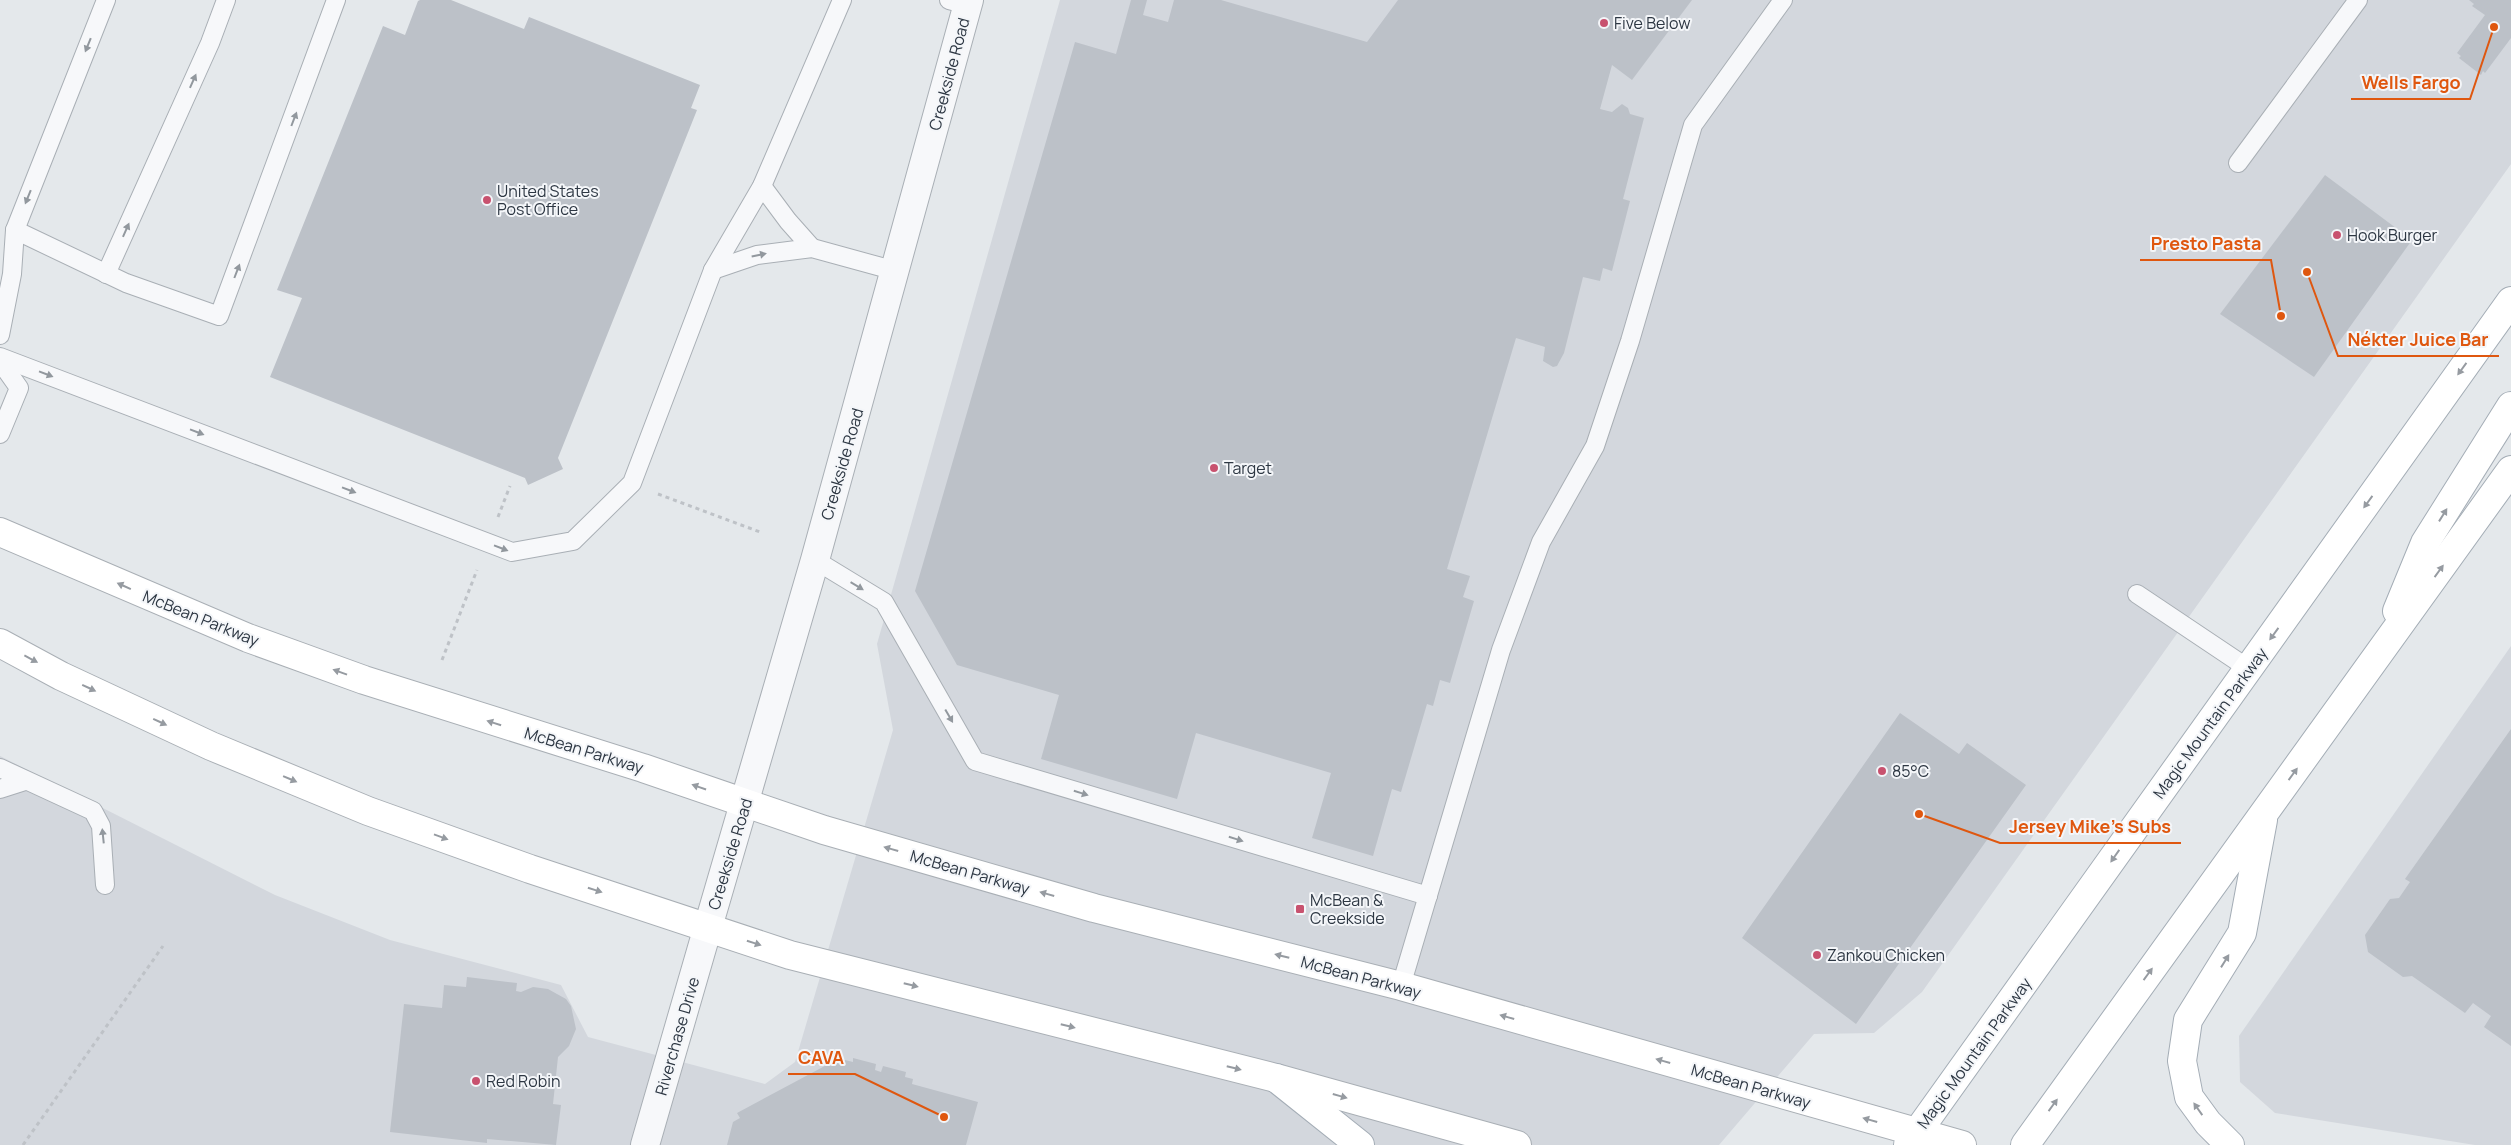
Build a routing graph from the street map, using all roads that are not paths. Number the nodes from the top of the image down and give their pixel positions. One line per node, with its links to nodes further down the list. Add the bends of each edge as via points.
1 (106, 0): 10 (lane, one-way to 10)
2 (226, 0): 14 (lane, one-way to 2, via 210,43)
3 (336, 0): 14 (lane, one-way to 3, via 219,316)
4 (842, 0): 9 (lane)
5 (1783, 0): 34 (lane, via 1693,125 1630,341 1595,446 1538,551 1496,668)
6 (2358, 0): 8 (lane)
7 (962, 2): 13 (street, Creekside Road)
8 (2238, 163)
9 (762, 186): 11 (lane); 12 (lane)
10 (15, 230): 14 (lane); 16 (lane, via 12,274)
11 (812, 248): 12 (lane, one-way to 11, via 758,255); 13 (lane)
12 (713, 270): 17 (lane, one-way to 12, via 512,552 573,542 632,483)
13 (896, 270): 23 (street, Creekside Road)
14 (106, 274)
15 (2511, 301): 27 (main road, Magic Mountain Parkway, one-way to 27)
16 (0, 335)
17 (0, 357)
18 (0, 361): 20 (lane, via 19,388)
19 (2511, 406): 26 (main road, one-way to 19, via 2426,543)
20 (0, 434)
21 (2511, 470): 26 (main road, one-way to 21)
22 (0, 532): 31 (main road, McBean Parkway, one-way to 22, via 364,680 266,645)
23 (815, 560): 31 (street, Creekside Road); 34 (lane, one-way to 34, via 884,602 975,761)
24 (2137, 594): 27 (lane)
25 (0, 643): 35 (main road, one-way to 35, via 62,676 212,746 368,811 530,869)
26 (2379, 654): 32 (main road, one-way to 26)
27 (2249, 669): 38 (main road, Magic Mountain Parkway, one-way to 38)
28 (0, 768): 29 (lane)
29 (25, 780): 30 (lane); 33 (lane, one-way to 29, via 102,826 93,811)
30 (0, 789)
31 (746, 803): 35 (street, Creekside Road); 36 (main road, McBean Parkway, one-way to 31, via 1094,908 824,830)
32 (2264, 813): 43 (main road, one-way to 32); 44 (main road, one-way to 32, via 2208,1123 2190,1097 2182,1061 2188,1020 2242,933)
33 (105, 885)
34 (1428, 896): 36 (lane)
35 (708, 927): 37 (main road, one-way to 37, via 790,955); 39 (street, Riverchase Drive)
36 (1401, 986): 38 (main road, McBean Parkway, one-way to 36)
37 (1276, 1078): 40 (main road); 41 (main road, one-way to 41)
38 (1912, 1139): 42 (main road, McBean Parkway)
39 (646, 1145)
40 (1360, 1145)
41 (1517, 1145)
42 (1962, 1145)
43 (2025, 1145)
44 (2230, 1145)

